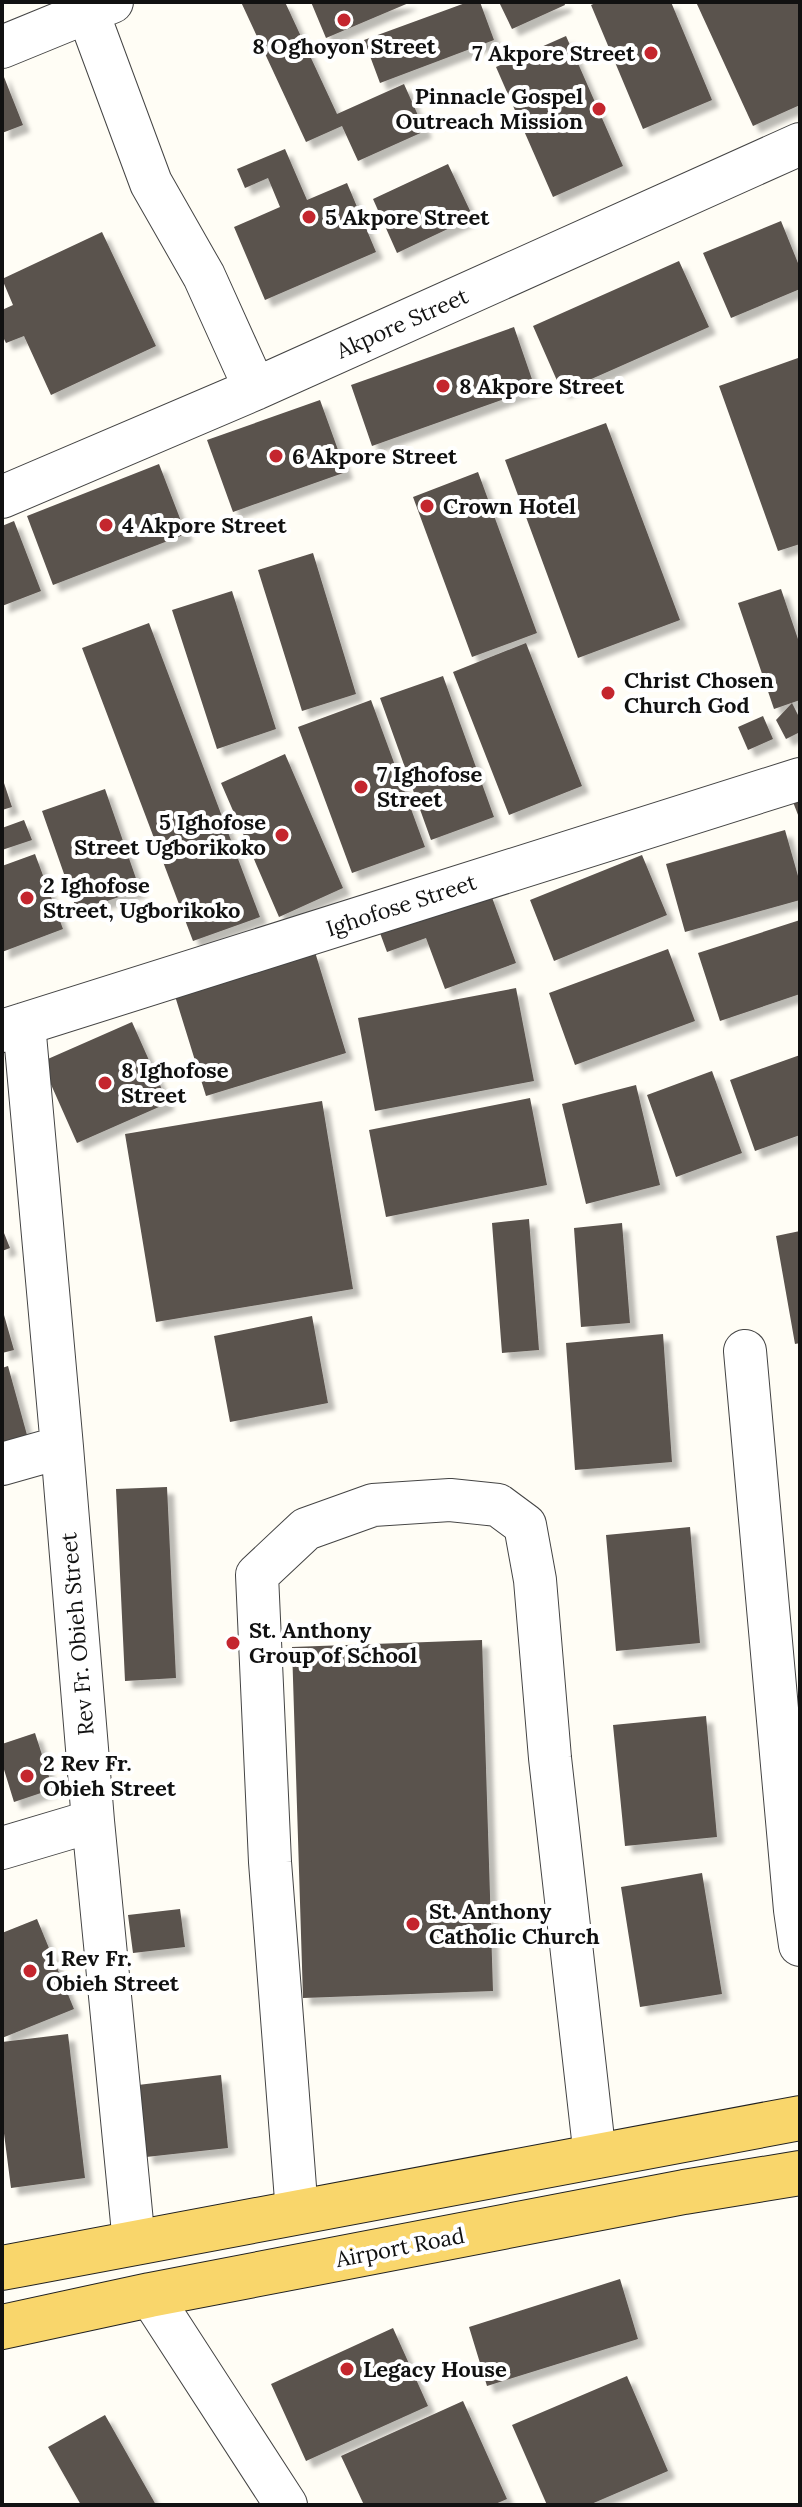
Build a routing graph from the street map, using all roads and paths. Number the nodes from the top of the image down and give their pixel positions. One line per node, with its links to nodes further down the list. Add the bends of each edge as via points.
1 (100, 7): 2 (street); 4 (street, via 151,183 204,276)
2 (2, 47)
3 (800, 144): 4 (street, Akpore Street)
4 (255, 389): 5 (street, Akpore Street)
5 (2, 497)
6 (800, 779): 7 (street, Ighofose Street)
7 (13, 1027): 9 (street, Rev Fr. Obieh Street)
8 (745, 1351): 13 (street)
9 (62, 1447): 10 (street); 11 (street, Rev Fr. Obieh Street)
10 (2, 1464)
11 (93, 1821): 12 (street); 18 (street, Rev Fr. Obieh Street)
12 (2, 1848)
13 (800, 1945)
14 (800, 2118): 15 (main road)
15 (595, 2157): 17 (main road); 17 (street, via 525,1525 498,1505 450,1500 373,1505 306,1529 257,1575 270,1862)
16 (800, 2173): 20 (main road, Airport Road)
17 (297, 2213): 18 (main road)
18 (134, 2243): 19 (main road)
19 (2, 2268)
20 (150, 2295): 21 (main road, Airport Road); 22 (street)
21 (2, 2327)
22 (286, 2505)

